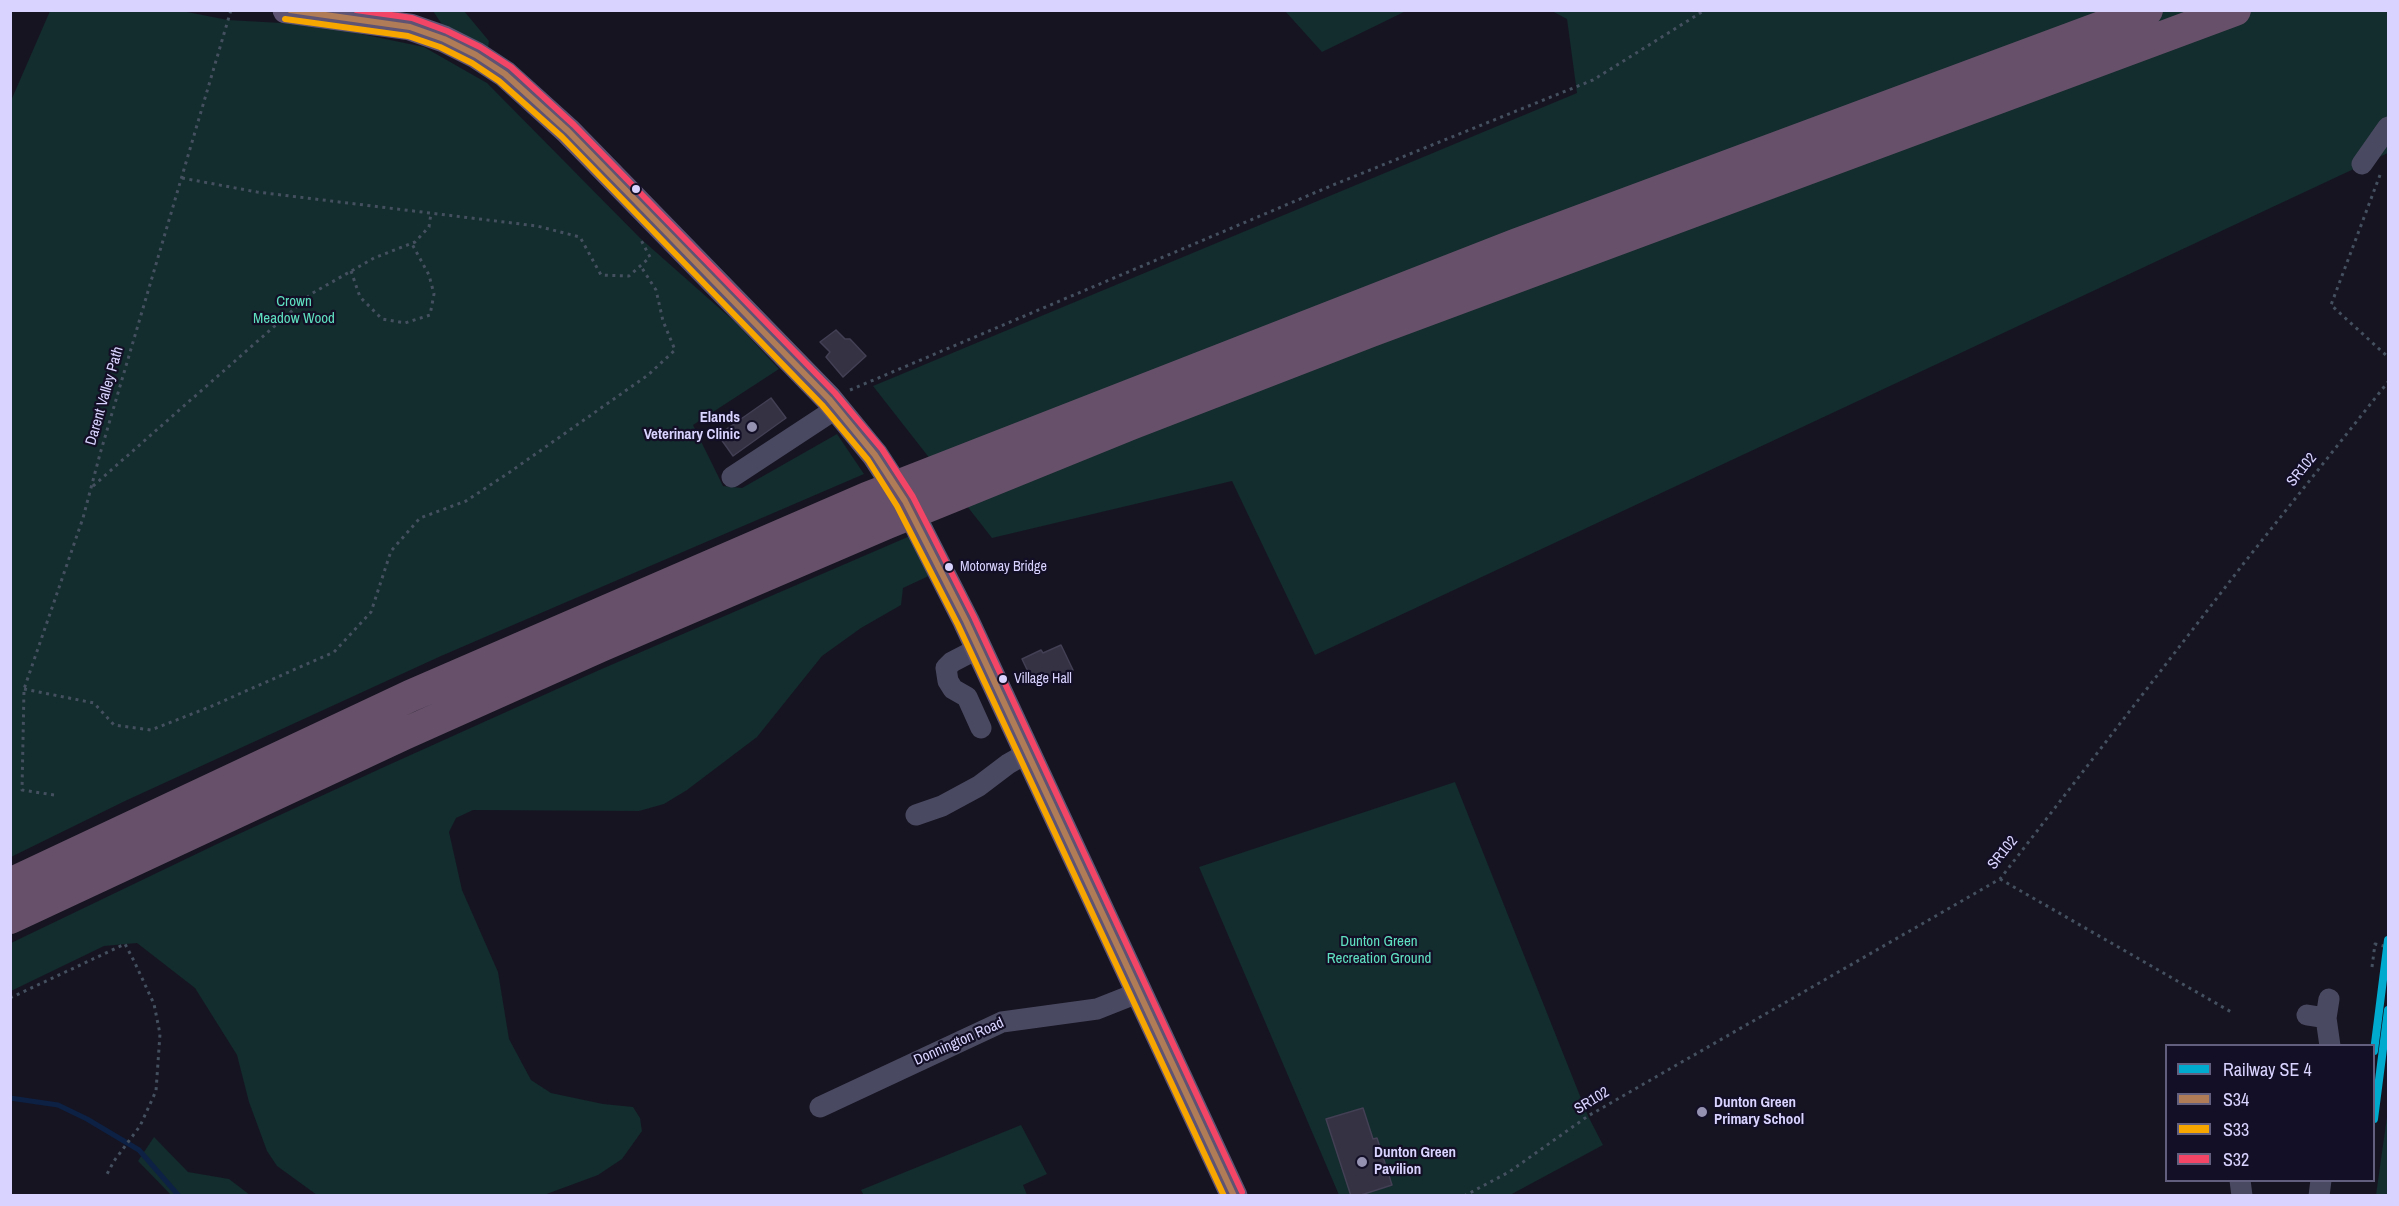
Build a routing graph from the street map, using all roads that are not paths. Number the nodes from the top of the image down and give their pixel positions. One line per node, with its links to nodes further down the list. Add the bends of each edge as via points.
1 (286, 10): 4 (main road)
2 (2147, 10): 13 (highway, via 1515,245 867,498 410,696)
3 (2235, 10): 14 (highway, via 1361,335 887,523 394,738)
4 (411, 19): 7 (main road, via 505,74 568,131)
5 (2388, 127): 6 (street)
6 (2362, 164)
7 (833, 403): 8 (street); 9 (main road, via 875,455 905,501)
8 (732, 477)
9 (979, 648): 10 (street, via 946,668 948,681 967,697); 11 (main road)
10 (981, 729)
11 (1029, 752): 12 (street, via 980,786); 15 (main road)
12 (916, 815)
13 (10, 884)
14 (10, 918)
15 (1140, 992): 18 (street, Donnington Road, via 1097,1009 1002,1022); 19 (main road)
16 (2321, 1011): 17 (street)
17 (2329, 1044)
18 (819, 1107)
19 (1234, 1196)

